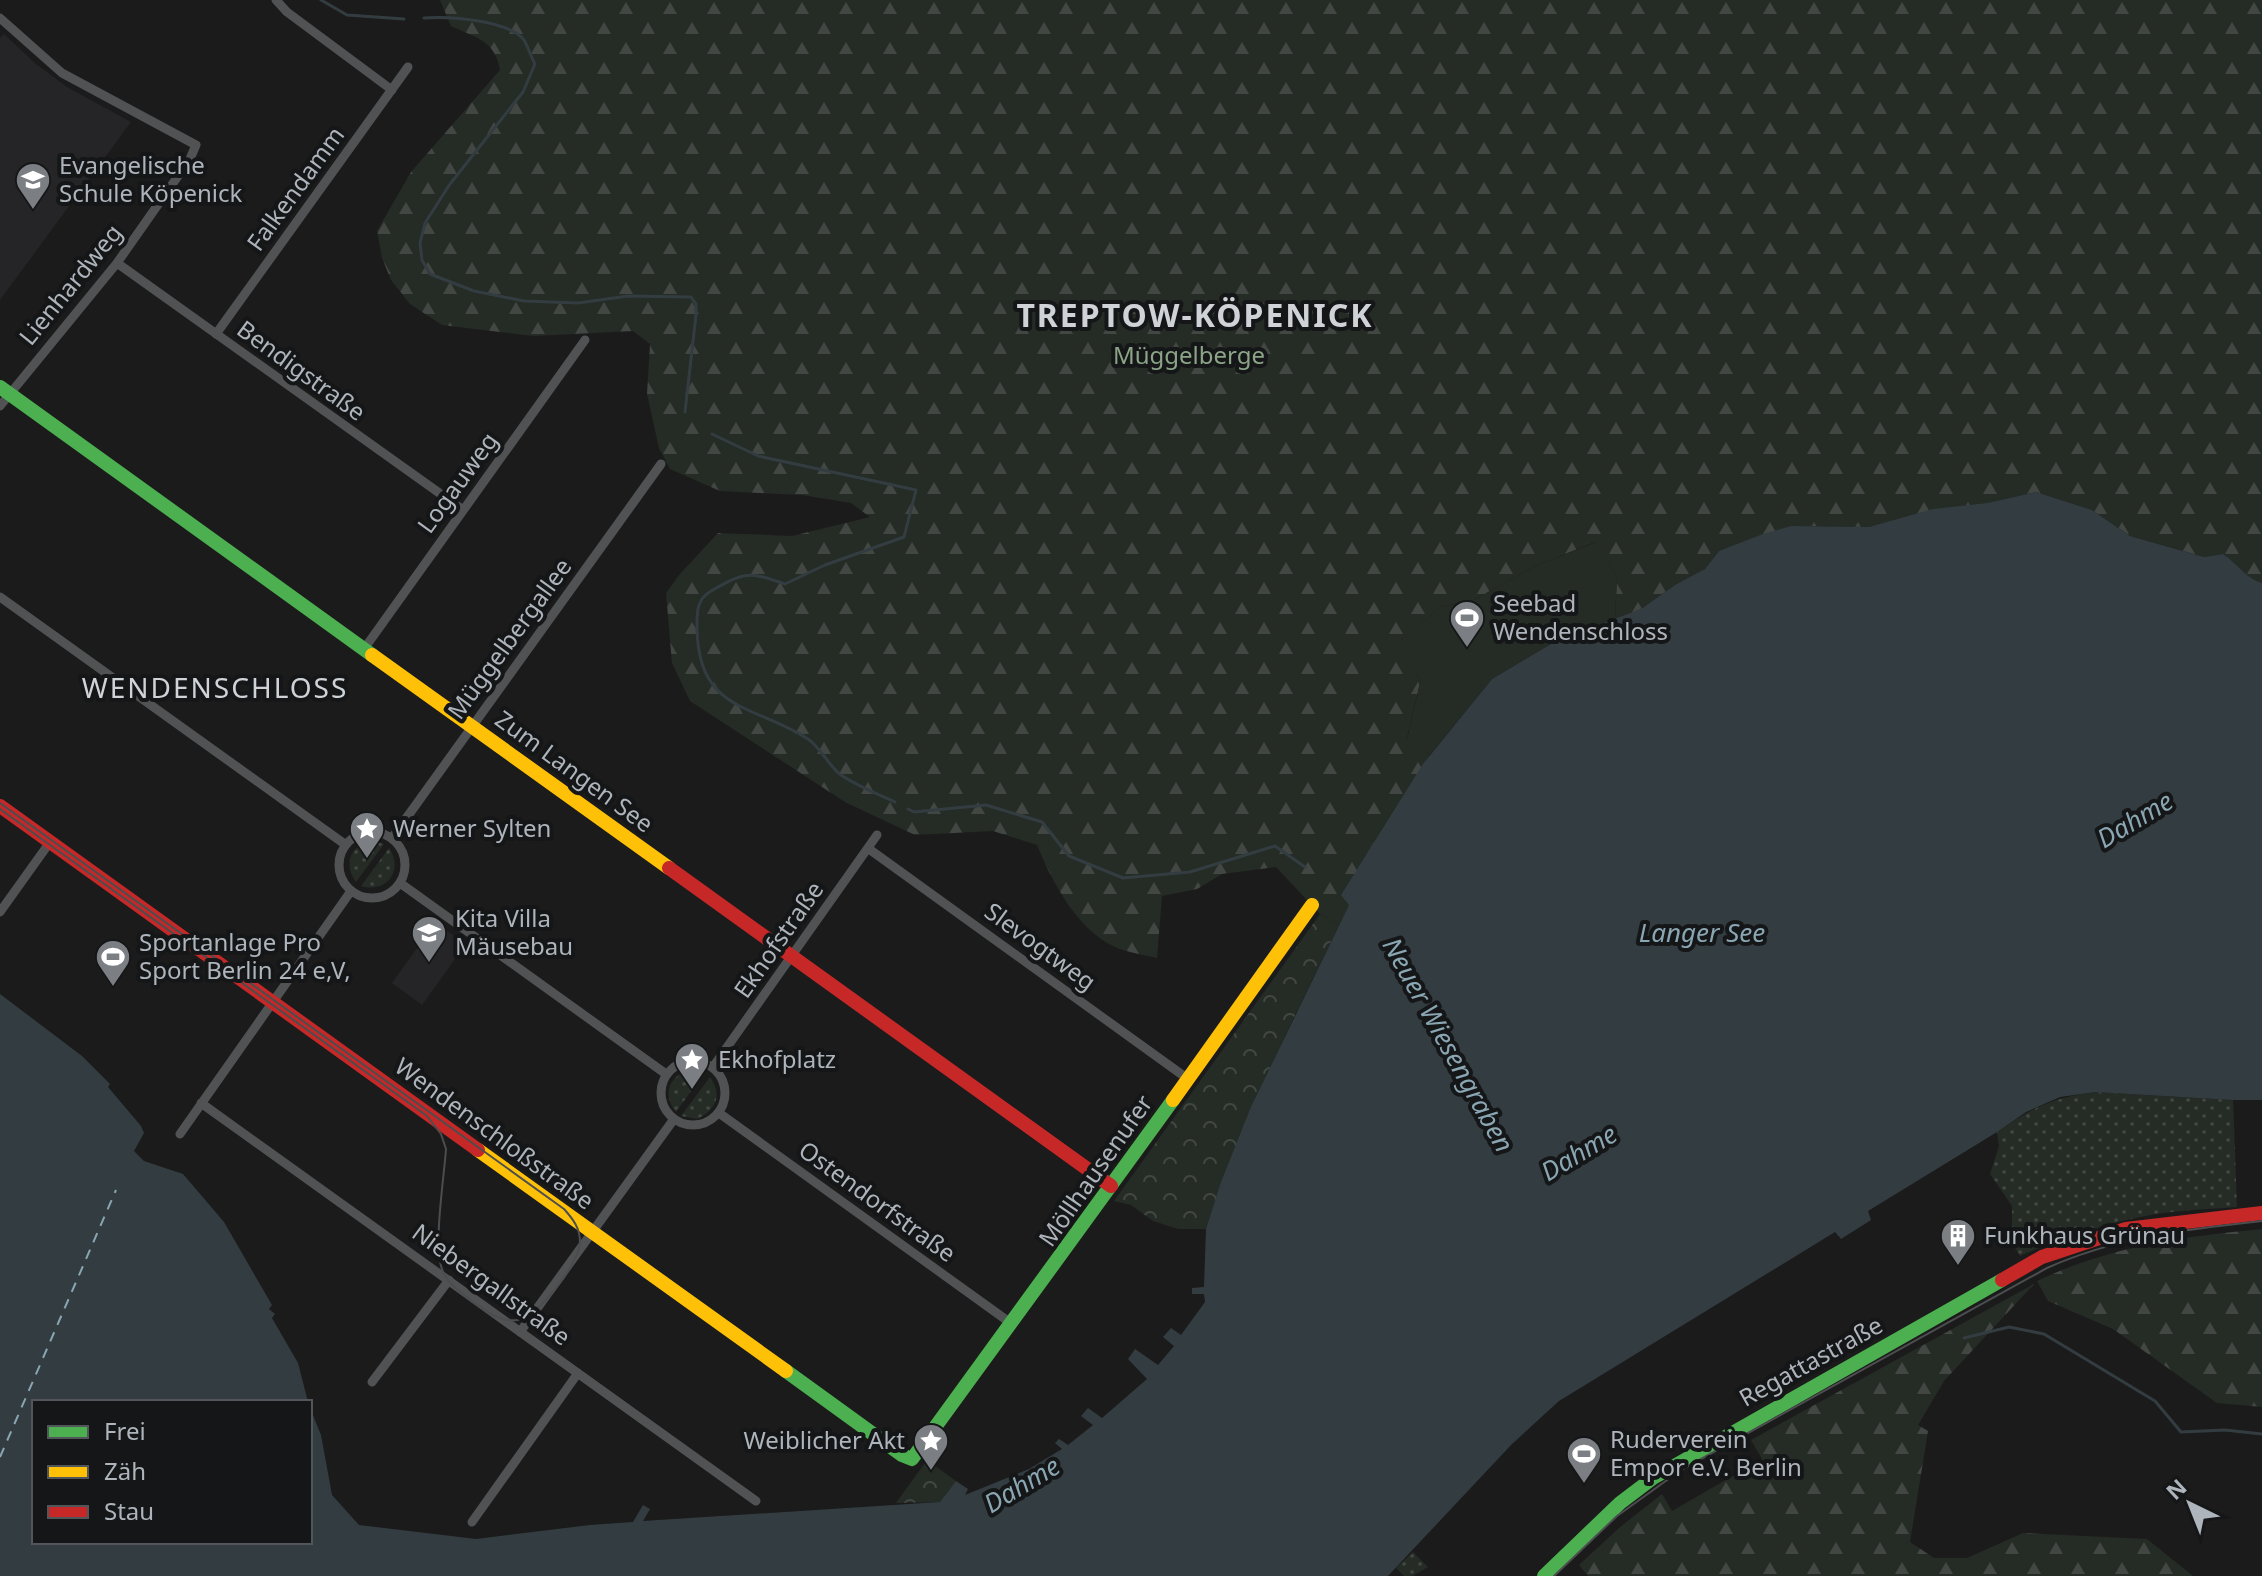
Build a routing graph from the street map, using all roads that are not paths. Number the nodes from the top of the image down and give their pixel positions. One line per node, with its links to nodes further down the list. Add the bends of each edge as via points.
1 (276, 0): 4 (street)
2 (0, 18): 5 (street, Lienhardweg, via 62,73 196,145)
3 (408, 67): 4 (street, Falkendamm)
4 (392, 90): 6 (street, Falkendamm)
5 (117, 263): 6 (street, Bendigstraße); 8 (street, Lienhardweg)
6 (216, 334): 10 (street, Bendigstraße)
7 (585, 340): 10 (street, Logauweg)
8 (3, 396): 12 (street, Zum Langen See)
9 (661, 464): 13 (street, Müggelbergallee)
10 (463, 510): 12 (street, Logauweg)
11 (0, 597): 18 (street)
12 (364, 649): 13 (street, Zum Langen See)
13 (472, 726): 16 (street, Müggelbergallee); 24 (street, Zum Langen See)
14 (0, 806): 17 (street, Wendenschloßstraße)
15 (877, 835): 19 (street, Ekhofstraße)
16 (392, 838): 18 (street, via 367,832); 20 (street, via 405,862)
17 (50, 842): 23 (street); 25 (street, Wendenschloßstraße)
18 (346, 845): 21 (street, via 339,864)
19 (869, 849): 24 (street, Ekhofstraße); 28 (street, Slevogtweg)
20 (400, 883): 21 (street, via 377,898); 27 (street)
21 (351, 891): 25 (street)
22 (1312, 905): 28 (street, Möllhausenufer)
23 (0, 912)
24 (792, 957): 26 (street, Ekhofstraße); 33 (street, Zum Langen See)
25 (273, 1002): 29 (street); 35 (street, Wendenschloßstraße)
26 (713, 1067): 27 (street, via 693,1060); 30 (street, via 725,1083)
27 (666, 1074): 31 (street, via 662,1103)
28 (1188, 1079): 33 (street, Möllhausenufer)
29 (201, 1103): 32 (street); 36 (street, Niebergallstraße)
30 (719, 1113): 31 (street, via 703,1124); 37 (street, Ostendorfstraße)
31 (674, 1119): 35 (street)
32 (180, 1134)
33 (1111, 1186): 37 (street, Möllhausenufer)
34 (2262, 1213): 44 (street, Regattastraße, via 2126,1229 2032,1262 1653,1478)
35 (593, 1233): 38 (street); 41 (street, Wendenschloßstraße)
36 (449, 1280): 38 (street, Niebergallstraße); 40 (street)
37 (1012, 1324): 41 (street, Möllhausenufer)
38 (520, 1332): 39 (street, Niebergallstraße)
39 (578, 1373): 42 (street, Niebergallstraße); 43 (street)
40 (372, 1382)
41 (912, 1459)
42 (756, 1501)
43 (472, 1522)
44 (1544, 1576)

